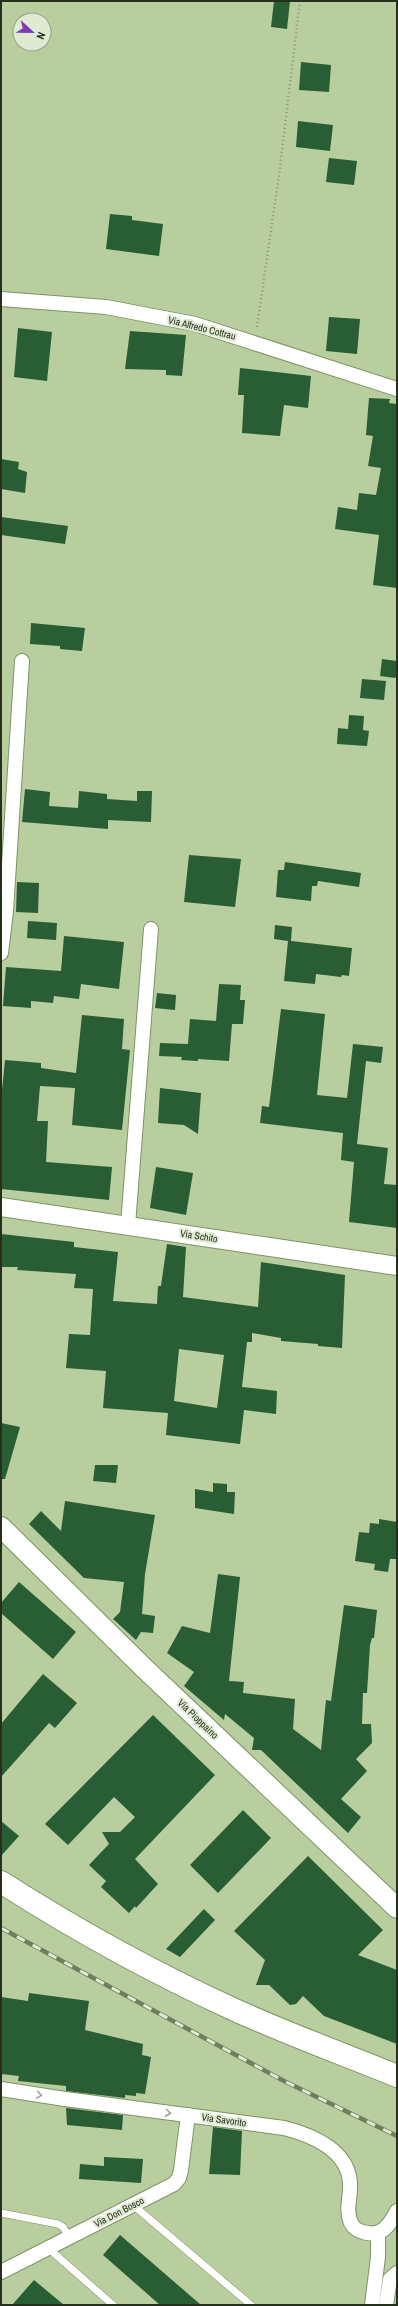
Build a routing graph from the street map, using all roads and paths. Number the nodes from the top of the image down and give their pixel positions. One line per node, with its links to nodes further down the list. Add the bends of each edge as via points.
1 (300, 1): 3 (path)
2 (1, 299): 3 (street, Via Alfredo Cottrau, via 106,307 195,324)
3 (255, 342): 4 (street, Via Alfredo Cottrau)
4 (397, 389)
5 (22, 661): 7 (street)
6 (151, 929): 9 (street)
7 (1, 953)
8 (1, 1207): 9 (street, Via Schito)
9 (128, 1225): 10 (street, Via Schito)
10 (397, 1266)
11 (1, 1528): 13 (main road, Via Pioppaino, via 144,1668)
12 (1, 1882): 14 (highway, via 88,1935 149,1968 235,2010)
13 (397, 1908)
14 (397, 2076)
15 (1, 2089): 16 (street, Via Savorito, one-way to 16)
16 (188, 2115): 17 (street, Via Don Bosco, via 179,2178 174,2184); 20 (street, Via Savorito, via 284,2128 301,2132 327,2146 339,2157 347,2170 350,2183 348,2214 352,2224 359,2231 369,2235)
17 (133, 2205): 21 (street, Via Don Bosco); 26 (lane)
18 (397, 2211): 20 (street, via 385,2229)
19 (1, 2213): 21 (lane, via 58,2224 63,2227)
20 (378, 2234): 27 (street)
21 (69, 2238): 22 (street, Via Don Bosco)
22 (48, 2248): 23 (street, Via Don Bosco); 25 (lane)
23 (1, 2272)
24 (397, 2274): 28 (street, via 390,2279)
25 (113, 2305)
26 (251, 2305)
27 (372, 2305)
28 (386, 2305)

